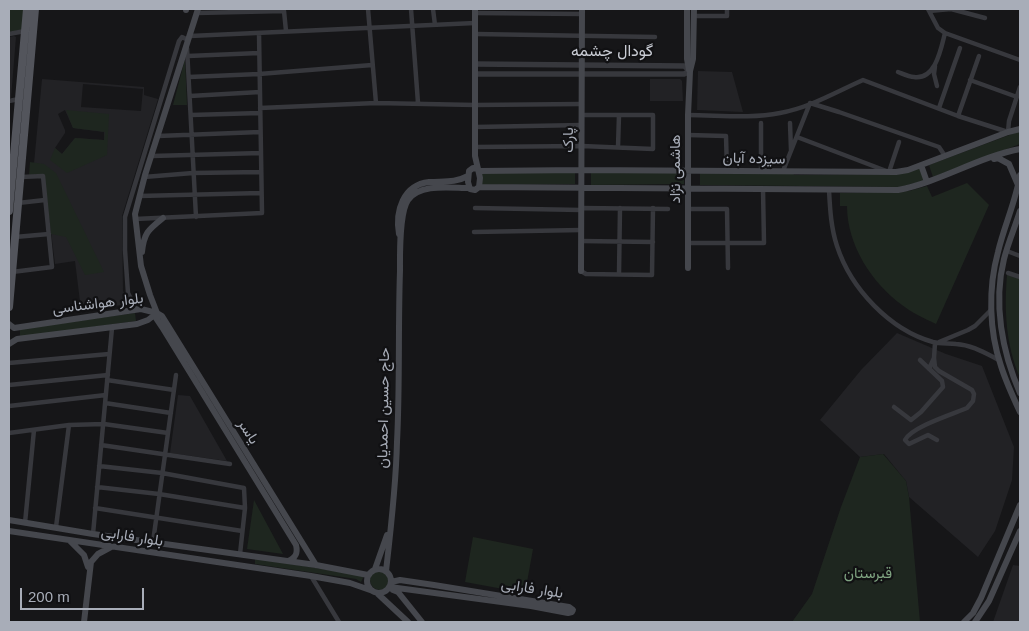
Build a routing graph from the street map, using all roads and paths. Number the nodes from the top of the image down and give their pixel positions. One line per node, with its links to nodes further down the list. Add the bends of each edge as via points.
1 (27, 9): 19 (main road)
2 (35, 9): 101 (main road)
3 (368, 9): 18 (street)
4 (411, 9): 17 (street)
5 (433, 9): 16 (street)
6 (687, 9): 37 (main road, هاشمی نژاد)
7 (694, 9): 13 (main road, هاشمی نژاد)
8 (727, 9): 13 (street, via 727,16)
9 (928, 10): 14 (street, via 951,9); 22 (street, via 938,28)
10 (198, 11): 20 (street, via 284,11); 27 (main road, یاسر)
11 (475, 11): 12 (street); 15 (main road)
12 (582, 11): 25 (main road, پارک)
13 (694, 16): 37 (main road, هاشمی نژاد)
14 (985, 18)
15 (475, 23): 16 (street); 24 (main road)
16 (435, 25): 17 (street)
17 (412, 26): 18 (street); 52 (street)
18 (370, 28): 20 (street); 34 (street)
19 (25, 31): 23 (street); 49 (main road)
20 (286, 32): 21 (street)
21 (259, 33): 27 (street); 29 (street)
22 (945, 33): 32 (street); 36 (street)
23 (9, 34)
24 (476, 34): 25 (street); 33 (main road)
25 (582, 35): 26 (street); 35 (main road, پارک)
26 (655, 37)
27 (188, 40): 30 (street, یاسر); 73 (main road, یاسر); 148 (street, via 182,37 179,41 125,217 128,293)
28 (960, 48): 56 (street)
29 (259, 53): 30 (street); 39 (street)
30 (188, 56): 42 (street, یاسر)
31 (979, 56): 43 (street)
32 (1020, 60)
33 (475, 64): 35 (street); 40 (main road)
34 (372, 65): 39 (street); 51 (street)
35 (582, 65): 37 (street, via 684,66); 41 (main road, پارک)
36 (935, 66): 38 (street, via 915,78); 44 (street)
37 (690, 71): 41 (street, via 684,74); 61 (main road, هاشمی نژاد)
38 (898, 72)
39 (260, 74): 42 (street); 46 (street)
40 (475, 74): 41 (street); 55 (main road)
41 (582, 75): 54 (main road, پارک)
42 (189, 77): 47 (street, یاسر)
43 (970, 80): 48 (street); 62 (street)
44 (937, 86)
45 (1020, 87): 48 (street)
46 (260, 92): 47 (street); 57 (street)
47 (190, 96): 58 (street, یاسر)
48 (1017, 97): 70 (street)
49 (19, 99): 50 (street); 67 (main road)
50 (9, 100)
51 (376, 103): 52 (street); 57 (street)
52 (418, 103): 55 (street)
53 (810, 103): 56 (street, via 863,80); 61 (street, via 782,113 762,115); 74 (street); 84 (street, via 939,147)
54 (582, 104): 55 (street); 59 (main road, پارک)
55 (475, 105): 66 (main road)
56 (939, 108): 62 (street)
57 (260, 110): 58 (street); 69 (street)
58 (191, 115): 71 (street, یاسر)
59 (582, 115): 60 (street); 65 (main road, پارک)
60 (619, 115): 78 (street); 78 (street, via 653,115 653,149)
61 (688, 115): 72 (main road, هاشمی نژاد)
62 (958, 116): 70 (street)
63 (761, 123): 92 (street)
64 (790, 123): 80 (street)
65 (582, 125): 66 (street); 76 (main road, پارک)
66 (475, 127): 77 (main road)
67 (13, 128): 85 (main road)
68 (1020, 129): 70 (main road, سیزده آبان)
69 (260, 132): 71 (street); 81 (street)
70 (1008, 132): 84 (main road, سیزده آبان)
71 (192, 134): 73 (street); 82 (street, یاسر)
72 (688, 135): 90 (main road, هاشمی نژاد); 91 (street, via 726,136)
73 (158, 136): 83 (main road, یاسر)
74 (797, 137): 80 (street); 95 (street)
75 (899, 142): 95 (street)
76 (582, 146): 77 (street); 78 (street); 89 (main road, پارک)
77 (475, 147): 88 (main road)
78 (618, 148)
79 (1020, 149): 86 (main road, سیزده آبان)
80 (791, 151): 94 (street)
81 (261, 153): 82 (street); 93 (street)
82 (192, 155): 83 (street); 96 (street, یاسر)
83 (152, 156): 98 (main road, یاسر)
84 (945, 156): 87 (main road, سیزده آبان)
85 (11, 157): 100 (main road)
86 (987, 159): 102 (main road, سیزده آبان); 103 (main road, via 998,158 1009,164)
87 (921, 165): 95 (main road, سیزده آبان); 102 (main road)
88 (476, 170): 89 (main road, سیزده آبان); 99 (main road); 104 (main road)
89 (582, 170): 90 (main road, سیزده آبان); 106 (main road, پارک)
90 (688, 170): 91 (main road, سیزده آبان); 107 (main road, هاشمی نژاد)
91 (727, 171): 92 (main road, سیزده آبان)
92 (761, 171): 94 (main road, سیزده آبان)
93 (261, 172): 96 (street); 110 (street)
94 (783, 172): 95 (main road, سیزده آبان)
95 (889, 172)
96 (193, 173): 98 (street); 111 (street, یاسر)
97 (1020, 175): 103 (main road)
98 (144, 176): 112 (main road, یاسر)
99 (468, 176): 105 (main road); 136 (main road, حاج حسین احمدیان, via 457,181 424,183 411,189 399,209)
100 (10, 177): 115 (main road)
101 (21, 177): 113 (street, via 43,176); 114 (main road)
102 (927, 182): 109 (main road, سیزده آبان, via 898,190)
103 (1018, 185): 149 (main road, via 997,255)
104 (479, 187): 105 (main road, سیزده آبان, via 475,190); 106 (main road, سیزده آبان)
105 (469, 188): 136 (main road, حاج حسین احمدیان, via 428,189 412,195 405,206)
106 (581, 188): 107 (main road, سیزده آبان); 119 (main road, پارک)
107 (688, 188): 108 (main road, سیزده آبان); 121 (main road, هاشمی نژاد)
108 (763, 189): 109 (main road, سیزده آبان); 134 (street, via 764,243)
109 (829, 190): 156 (street, via 830,219 837,247 849,274 887,318)
110 (262, 192): 111 (street); 124 (street, via 262,213)
111 (194, 195): 112 (street); 124 (street, یاسر)
112 (138, 196): 126 (main road, یاسر)
113 (45, 200): 114 (street); 129 (street)
114 (18, 203): 130 (main road)
115 (9, 205): 122 (main road)
116 (475, 208): 119 (street)
117 (620, 208): 118 (street); 119 (street); 132 (street)
118 (653, 208): 120 (street); 133 (street)
119 (581, 209): 127 (main road, پارک)
120 (668, 209)
121 (688, 209): 134 (street, via 727,209); 135 (main road, هاشمی نژاد)
122 (9, 211)
123 (1020, 212): 137 (main road)
124 (196, 217): 125 (street)
125 (163, 218): 126 (street); 139 (main road, via 149,228 144,238)
126 (135, 220): 139 (main road, یاسر)
127 (581, 230): 128 (street); 131 (main road, پارک)
128 (474, 232)
129 (48, 234): 130 (street); 143 (street, via 52,268)
130 (15, 237): 143 (main road)
131 (581, 241): 132 (street); 142 (main road, پارک)
132 (619, 242): 133 (street); 145 (street)
133 (653, 242): 145 (street, via 652,275)
134 (727, 242): 135 (street); 141 (street)
135 (688, 243): 140 (main road, هاشمی نژاد)
136 (401, 245): 194 (main road, حاج حسین احمدیان, via 398,440)
137 (1007, 251): 138 (street); 168 (main road, via 1000,283 1002,330 1009,364)
138 (1020, 256)
139 (141, 266): 150 (main road, یاسر)
140 (688, 268)
141 (728, 268)
142 (581, 271): 145 (street, via 586,274)
143 (12, 272): 147 (main road)
144 (1008, 273): 146 (street)
145 (618, 274)
146 (1020, 277)
147 (9, 307)
148 (136, 309): 150 (main road, بلوار هواشناسی); 152 (main road, via 141,319); 153 (main road, بلوار هواشناسی)
149 (992, 309): 156 (street, via 975,326); 161 (main road)
150 (157, 313): 152 (main road, بلوار هواشناسی); 182 (main road, یاسر, via 167,324)
151 (9, 324): 153 (main road)
152 (137, 324): 154 (main road, بلوار هواشناسی)
153 (17, 327): 155 (main road, via 14,333)
154 (112, 328): 155 (main road, بلوار هواشناسی); 158 (street)
155 (18, 339): 157 (main road)
156 (935, 343): 159 (street); 161 (street, via 968,346)
157 (9, 344)
158 (109, 354): 162 (street); 165 (street)
159 (934, 358): 163 (street); 180 (street, via 935,367 974,394 967,408 919,428 904,440 909,444 928,435)
160 (920, 360): 163 (street)
161 (999, 360): 173 (main road)
162 (9, 363)
163 (929, 369): 172 (street, via 942,381 943,387 921,412 911,420)
164 (176, 375): 167 (street)
165 (107, 377): 166 (street); 167 (street); 169 (street)
166 (9, 385)
167 (174, 390): 174 (street)
168 (1020, 393)
169 (106, 395): 170 (street); 171 (street)
170 (105, 403): 174 (street); 175 (street)
171 (9, 406)
172 (894, 407)
173 (1020, 412)
174 (171, 413): 178 (street)
175 (104, 424): 176 (street); 178 (street); 181 (street)
176 (69, 425): 177 (street); 196 (street)
177 (34, 430): 179 (street); 195 (street)
178 (168, 432): 183 (street)
179 (9, 433)
180 (937, 440)
181 (101, 445): 183 (street); 185 (street)
182 (240, 449): 205 (main road, یاسر, via 296,545 296,555); 207 (main road, یاسر)
183 (165, 454): 184 (street); 186 (street)
184 (230, 464)
185 (99, 466): 186 (street); 187 (street)
186 (162, 474): 188 (street); 191 (street, via 244,488)
187 (97, 487): 188 (street); 190 (street)
188 (159, 494): 191 (street); 192 (street)
189 (1020, 505): 223 (main road, via 981,598)
190 (95, 508): 192 (street); 200 (street)
191 (245, 508): 197 (street)
192 (156, 516): 197 (street); 202 (street)
193 (9, 520): 195 (main road, بلوار فارابی)
194 (391, 521): 208 (main road); 210 (main road, حاج حسین احمدیان)
195 (26, 523): 196 (main road, بلوار فارابی)
196 (56, 528): 200 (main road, بلوار فارابی)
197 (242, 530): 204 (street)
198 (9, 531): 201 (main road, بلوار فارابی)
199 (1020, 531): 224 (main road, via 989,601)
200 (93, 534): 202 (main road, بلوار فارابی)
201 (68, 540): 203 (main road, بلوار فارابی); 209 (main road, via 84,555)
202 (153, 542): 204 (main road, بلوار فارابی)
203 (111, 546): 206 (main road, بلوار فارابی); 209 (main road, via 98,554)
204 (240, 554): 205 (main road, بلوار فارابی); 206 (main road)
205 (288, 561): 207 (main road, بلوار فارابی)
206 (239, 565): 212 (main road, بلوار فارابی)
207 (316, 565): 211 (main road, بلوار فارابی)
208 (375, 569): 210 (main road); 211 (main road)
209 (89, 570): 219 (main road)
210 (386, 571): 214 (main road, via 390,576)
211 (368, 575): 215 (main road, via 366,582)
212 (311, 576): 215 (main road, بلوار فارابی); 220 (street)
213 (434, 585): 214 (main road, بلوار فارابی, via 400,580); 216 (main road); 218 (main road, بلوار فارابی)
214 (390, 586): 216 (main road, بلوار فارابی); 217 (main road); 222 (main road)
215 (370, 590): 217 (main road)
216 (433, 593): 218 (main road, بلوار فارابی)
217 (378, 594): 221 (main road)
218 (532, 604): 218 (main road, بلوار فارابی, via 568,613 573,610 569,607)
219 (84, 622)
220 (339, 622)
221 (408, 622)
222 (422, 622)
223 (964, 622)
224 (975, 622)

